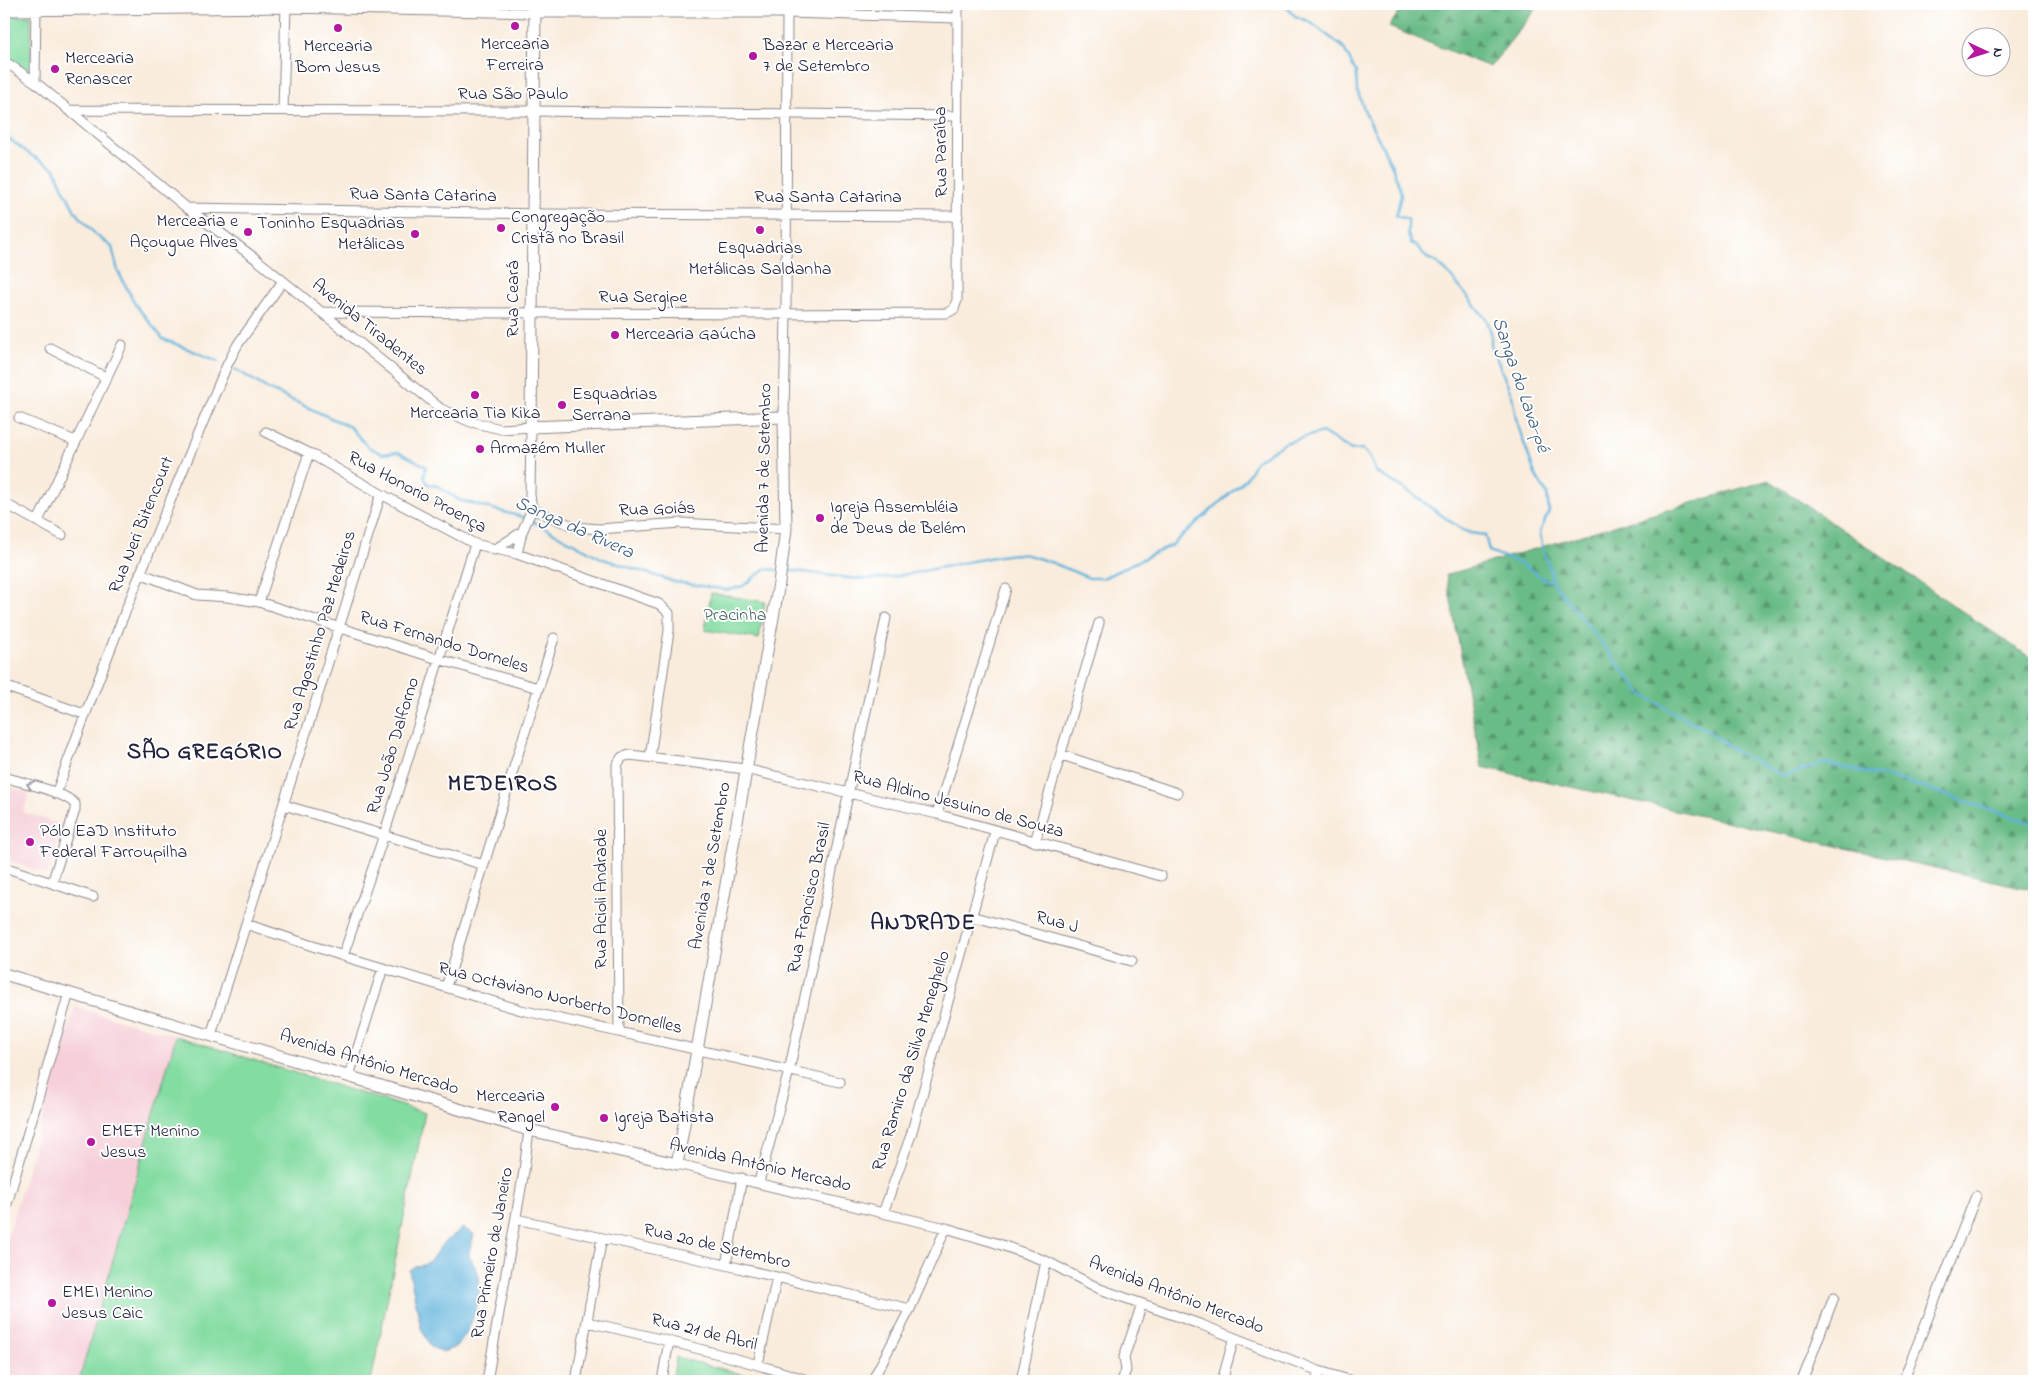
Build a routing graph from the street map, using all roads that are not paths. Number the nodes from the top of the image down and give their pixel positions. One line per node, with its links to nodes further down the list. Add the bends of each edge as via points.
1 (958, 4): 7 (street, Rua Paraíba)
2 (286, 6): 3 (street); 4 (street); 11 (street)
3 (36, 7): 6 (street); 9 (street)
4 (535, 8): 5 (street); 12 (street, Rua Ceará)
5 (787, 9): 7 (street); 13 (street, Avenida 7 de Setembro)
6 (4, 11)
7 (957, 18): 14 (street, Rua Paraíba)
8 (4, 61): 9 (street, Avenida Tiradentes)
9 (35, 82): 10 (street, Avenida Tiradentes)
10 (68, 110): 11 (street, Rua São Paulo); 15 (street, Avenida Tiradentes)
11 (283, 110): 12 (street, Rua São Paulo)
12 (534, 112): 13 (street, Rua São Paulo); 16 (street, Rua Ceará)
13 (787, 114): 14 (street, Rua São Paulo); 17 (street, Avenida 7 de Setembro)
14 (957, 116): 18 (street, Rua Paraíba)
15 (187, 208): 16 (street, Rua Santa Catarina); 19 (street, Avenida Tiradentes)
16 (532, 213): 17 (street, Rua Santa Catarina); 22 (street, Rua Ceará)
17 (787, 214): 18 (street, Rua Santa Catarina); 23 (street, Avenida 7 de Setembro)
18 (958, 216): 20 (street, Rua Paraíba)
19 (283, 281): 21 (street, Avenida Tiradentes); 43 (street, Rua Neri Bitencourt, via 227,365)
20 (957, 300): 23 (street, Rua Sergipe, via 954,309 947,313)
21 (321, 312): 22 (street, Rua Sergipe); 29 (street, Avenida Tiradentes, via 441,409 471,422 501,429)
22 (532, 314): 23 (street, Rua Sergipe); 29 (street, Rua Ceará)
23 (786, 314): 27 (street, Avenida 7 de Setembro)
24 (122, 344): 26 (street)
25 (50, 348): 26 (street)
26 (107, 378): 31 (street)
27 (784, 417): 29 (street, Avenida Tiradentes); 37 (street, Avenida 7 de Setembro)
28 (19, 418): 31 (street)
29 (531, 427): 35 (street, Rua Ceará)
30 (266, 432): 32 (street, Rua Honorio Proença)
31 (76, 441): 36 (street)
32 (309, 453): 33 (street, Rua Honorio Proença); 45 (street)
33 (381, 494): 40 (street, Rua Honorio Proença); 48 (street, Rua Agostinho Paz Medeiros)
34 (4, 503): 36 (street)
35 (531, 513): 37 (street, Rua Goiás, via 575,527 600,529 681,523); 38 (street, Rua Ceará)
36 (38, 521): 39 (street)
37 (786, 529): 57 (street, Avenida 7 de Setembro)
38 (522, 532): 41 (street); 42 (street, Rua Ceará)
39 (62, 535)
40 (475, 544): 41 (street, Rua Honorio Proença); 50 (street, Rua João Dalforno)
41 (494, 550): 42 (street, Rua Honorio Proença)
42 (517, 554): 55 (street, Rua Honorio Proença, via 659,604 669,613)
43 (140, 573): 45 (street, Rua Fernando Dorneles, via 197,595); 53 (street, Rua Neri Bitencourt)
44 (1006, 589): 63 (street)
45 (259, 602): 48 (street, Rua Fernando Dorneles)
46 (886, 618): 59 (street, Rua Francisco Brasil)
47 (1099, 623): 54 (street)
48 (339, 627): 50 (street, Rua Fernando Dorneles); 62 (street, Rua Agostinho Paz Medeiros)
49 (554, 638): 52 (street)
50 (438, 659): 52 (street, Rua Fernando Dorneles); 65 (street, Rua João Dalforno)
51 (4, 686): 53 (street)
52 (538, 688): 67 (street)
53 (84, 714): 61 (street, Rua Neri Bitencourt)
54 (1062, 755): 60 (street); 66 (street)
55 (650, 757): 56 (street, Rua Aldino Jesuino de Souza, via 630,755 622,757); 57 (street, Rua Aldino Jesuino de Souza)
56 (617, 765): 80 (street, Rua Acioli Andrade)
57 (745, 769): 59 (street, Rua Aldino Jesuino de Souza); 82 (street, Avenida 7 de Setembro)
58 (4, 778): 61 (street, one-way to 58)
59 (849, 792): 63 (street, Rua Aldino Jesuino de Souza); 83 (street, Rua Francisco Brasil)
60 (1177, 792)
61 (56, 794): 70 (street, via 76,804 76,810)
62 (284, 805): 65 (street); 73 (street, Rua Agostinho Paz Medeiros)
63 (937, 814): 64 (street, Rua Aldino Jesuino de Souza)
64 (995, 832): 66 (street, Rua Aldino Jesuino de Souza); 72 (street, Rua Ramiro da Silva Meneghello)
65 (384, 836): 67 (street); 74 (street, Rua João Dalforno)
66 (1035, 842): 69 (street, Rua Aldino Jesuino de Souza)
67 (484, 865): 78 (street)
68 (4, 867): 70 (street)
69 (1161, 876)
70 (52, 883): 71 (street)
71 (93, 897)
72 (972, 916): 75 (street, Rua J); 91 (street, Rua Ramiro da Silva Meneghello, via 911,1135)
73 (246, 924): 74 (street, Rua Octaviano Norberto Dornelles); 81 (street, Rua Agostinho Paz Medeiros)
74 (343, 956): 76 (street, Rua Octaviano Norberto Dornelles)
75 (1132, 961)
76 (383, 968): 78 (street, Rua Octaviano Norberto Dornelles); 84 (street)
77 (4, 974): 79 (street, Avenida Antônio Mercado)
78 (446, 988): 80 (street, Rua Octaviano Norberto Dornelles, via 521,1010)
79 (69, 993): 81 (street, Avenida Antônio Mercado); 92 (street)
80 (619, 1032): 82 (street, Rua Octaviano Norberto Dornelles)
81 (211, 1035): 84 (street, Avenida Antônio Mercado)
82 (697, 1050): 83 (street, Rua Octaviano Norberto Dornelles); 87 (street, Avenida 7 de Setembro)
83 (789, 1070): 85 (street, Rua Octaviano Norberto Dornelles); 89 (street, Rua Francisco Brasil)
84 (349, 1076): 86 (street, Avenida Antônio Mercado)
85 (840, 1082)
86 (529, 1130): 87 (street, Avenida Antônio Mercado); 93 (street, Rua Primeiro de Janeiro)
87 (677, 1164): 88 (street, Avenida Antônio Mercado)
88 (742, 1178): 89 (street, Avenida Antônio Mercado); 97 (street)
89 (759, 1182): 91 (street, Avenida Antônio Mercado)
90 (1976, 1196): 118 (street)
91 (883, 1213): 94 (street, Avenida Antônio Mercado)
92 (4, 1214)
93 (516, 1219): 95 (street, Rua 20 de Setembro); 107 (street, Rua Primeiro de Janeiro)
94 (946, 1228): 96 (street, Avenida Antônio Mercado); 101 (street)
95 (602, 1238): 97 (street, Rua 20 de Setembro); 102 (street)
96 (1046, 1261): 100 (street, Avenida Antônio Mercado, via 1100,1289); 112 (street)
97 (726, 1265): 98 (street, Rua 20 de Setembro)
98 (777, 1277): 101 (street, Rua 20 de Setembro); 105 (street)
99 (1834, 1297): 117 (street)
100 (1142, 1304): 103 (street, Avenida Antônio Mercado); 113 (street, via 1124,1357 1126,1370)
101 (910, 1309): 111 (street)
102 (588, 1322): 104 (street, Rua 21 de Abril); 108 (street)
103 (1234, 1338): 106 (street, Avenida Antônio Mercado); 114 (street)
104 (669, 1340): 105 (street, Rua 21 de Abril); 109 (street)
105 (758, 1364): 110 (street, Rua 21 de Abril)
106 (1319, 1371): 115 (street); 116 (street, Avenida Antônio Mercado)
107 (487, 1381)
108 (576, 1381)
109 (662, 1381)
110 (810, 1381)
111 (872, 1381)
112 (1021, 1381)
113 (1122, 1381)
114 (1222, 1381)
115 (1316, 1381)
116 (1352, 1381)
117 (1802, 1381)
118 (1903, 1381)

